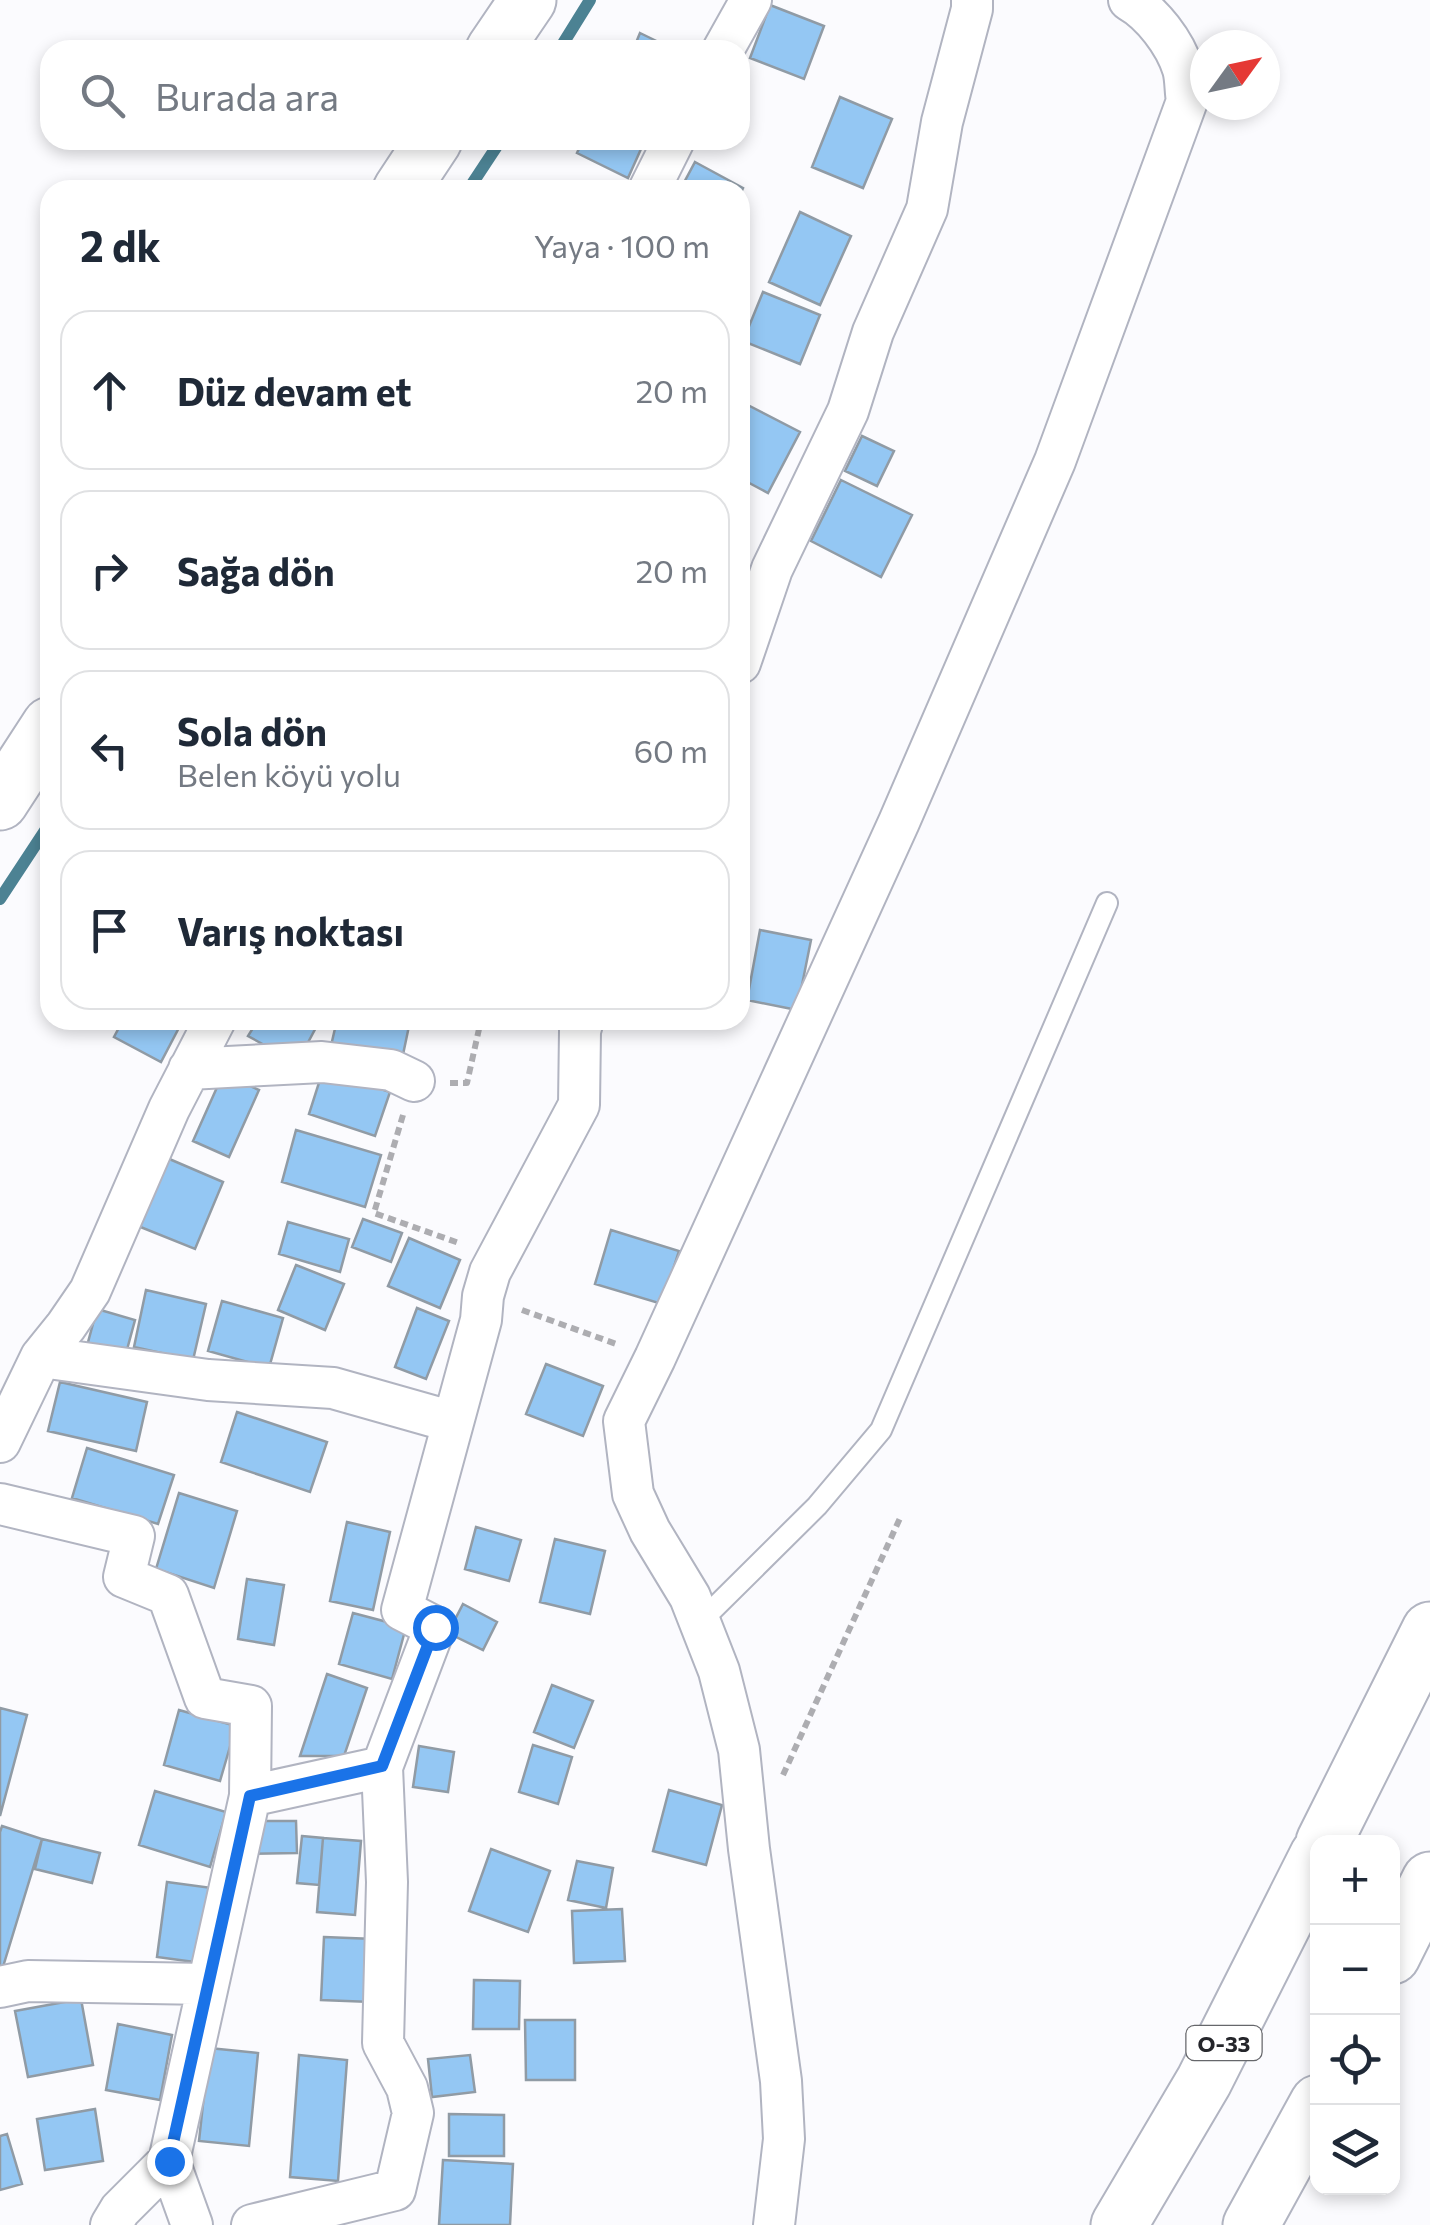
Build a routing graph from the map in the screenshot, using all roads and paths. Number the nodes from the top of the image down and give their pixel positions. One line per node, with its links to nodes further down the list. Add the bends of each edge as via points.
1 (528, 0): 5 (main road)
2 (751, 0): 6 (street)
3 (972, 0): 11 (street, via 927,209)
4 (1129, 0): 23 (street, via 1170,43 1183,69 1187,102 1055,461)
5 (501, 40)
6 (729, 40)
7 (427, 150): 9 (main road)
8 (669, 150): 10 (street)
9 (408, 180)
10 (654, 180)
11 (750, 634)
12 (40, 740): 13 (main road)
13 (0, 802)
14 (1107, 903): 28 (lane, via 881,1430 817,1506)
15 (210, 1030): 18 (street)
16 (480, 1030): 19 (path, via 466,1084)
17 (580, 1030): 20 (street, via 579,1105)
18 (189, 1069): 19 (street, via 322,1062 392,1070); 22 (street, via 90,1291)
19 (414, 1081): 20 (path, via 374,1213)
20 (498, 1256): 21 (street)
21 (484, 1296): 23 (path); 24 (street)
22 (42, 1357): 24 (street, via 208,1380 333,1388); 25 (street)
23 (656, 1358): 28 (street, via 624,1420 632,1494)
24 (453, 1422): 30 (street, via 402,1610 435,1627)
25 (0, 1442)
26 (0, 1504): 32 (street, via 134,1536 124,1577 168,1595 204,1698 251,1706)
27 (901, 1516): 31 (path)
28 (700, 1622): 44 (street, via 740,1750 781,2080 784,2139)
29 (1430, 1630): 33 (main road)
30 (382, 1766): 32 (street); 43 (street, via 383,2043 413,2113 395,2190)
31 (781, 1779)
32 (250, 1796): 37 (street)
33 (1328, 1835)
34 (1310, 1871): 45 (main road, O-33, via 1204,2081)
35 (1430, 1880): 36 (main road)
36 (1400, 1940)
37 (208, 1984): 38 (street, via 28,1981); 40 (street)
38 (0, 1987)
39 (1317, 2105): 46 (main road)
40 (169, 2161): 41 (street); 42 (street)
41 (111, 2225)
42 (192, 2225)
43 (252, 2225)
44 (774, 2225)
45 (1119, 2225)
46 (1250, 2225)

